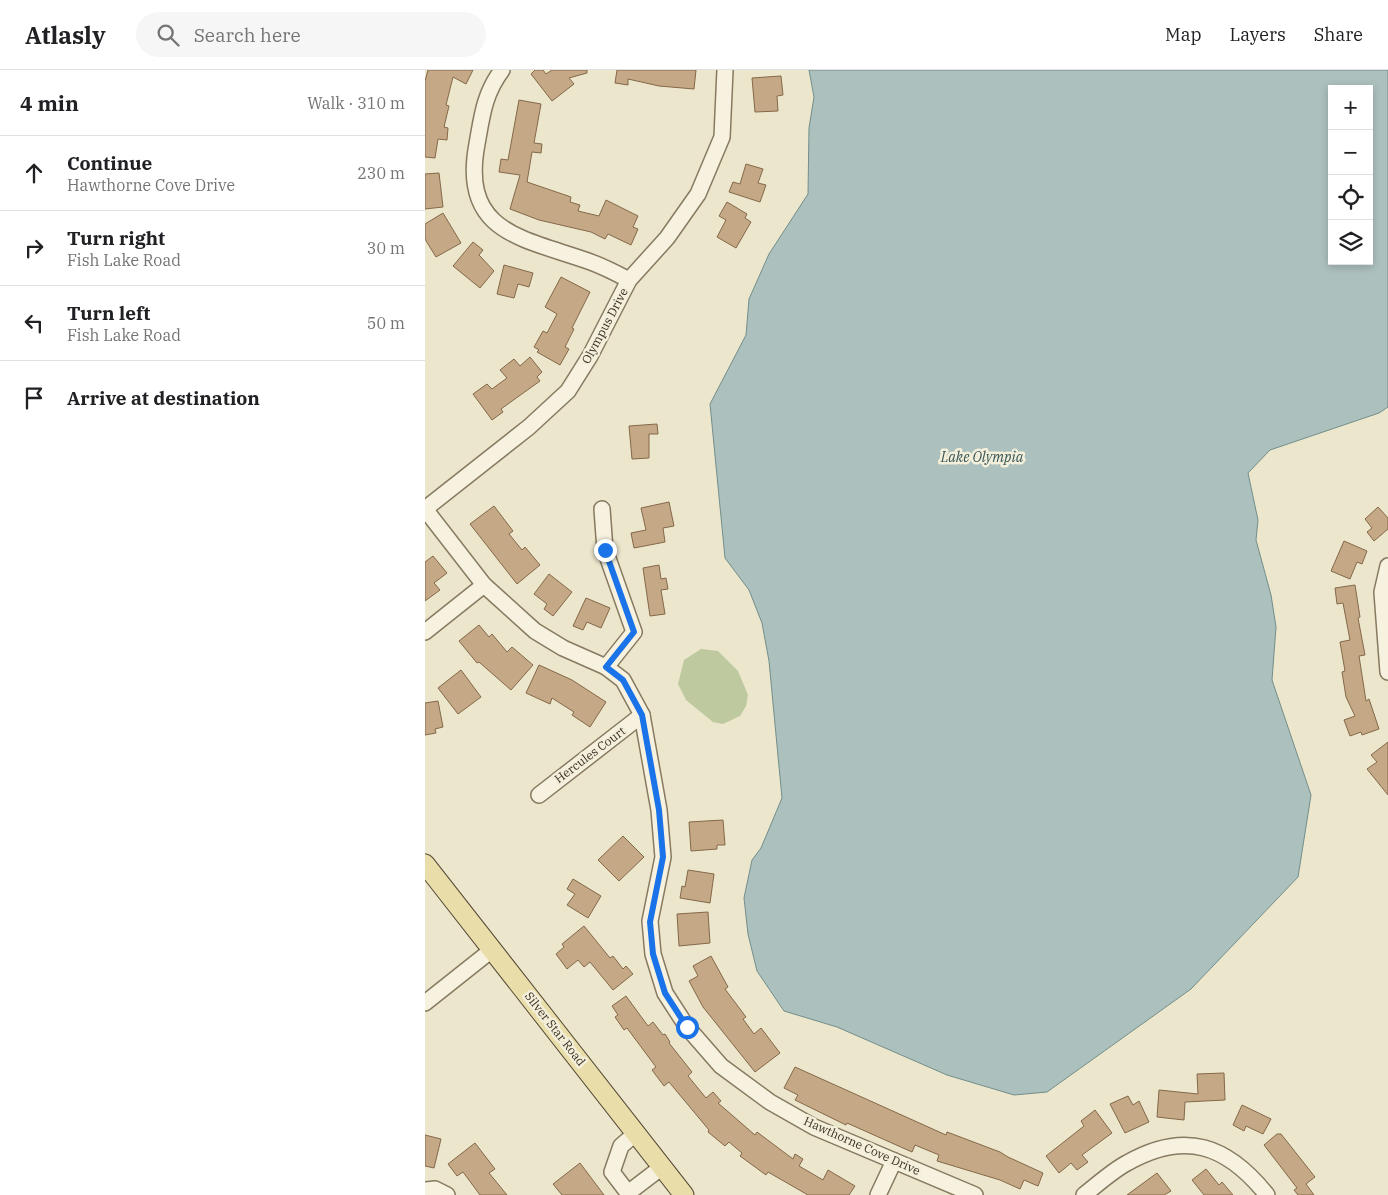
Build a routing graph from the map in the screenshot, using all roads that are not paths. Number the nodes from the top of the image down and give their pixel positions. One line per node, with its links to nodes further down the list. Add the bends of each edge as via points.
1 (502, 70): 3 (street, via 486,96 473,165 474,187 484,211 522,240 590,261)
2 (725, 70): 3 (street, Olympus Drive, via 721,137 698,194 667,238)
3 (629, 280): 4 (street, Olympus Drive, via 568,391 529,427)
4 (425, 509): 7 (street, Hawthorne Cove Drive)
5 (602, 509): 9 (street, via 605,550 634,632)
6 (1388, 566): 10 (street, via 1382,592)
7 (484, 585): 8 (street); 9 (street, Hawthorne Cove Drive, via 535,631)
8 (425, 632)
9 (606, 667): 11 (street, Hawthorne Cove Drive, via 623,680)
10 (1388, 672)
11 (642, 715): 12 (street, Hercules Court); 17 (street, Hawthorne Cove Drive, via 659,810 663,857 650,922 653,954 665,993 687,1027 721,1066 770,1102 814,1127)
12 (539, 794)
13 (425, 864): 14 (main road, Silver Star Road)
14 (493, 949): 15 (street); 16 (main road, Silver Star Road)
15 (425, 1003)
16 (636, 1133): 18 (main road, Silver Star Road); 20 (street, via 621,1146 612,1172)
17 (894, 1160): 23 (street); 24 (street, Hawthorne Cove Drive)
18 (662, 1167): 20 (street); 21 (main road, Silver Star Road)
19 (425, 1190): 22 (street, via 435,1189)
20 (627, 1194)
21 (681, 1194)
22 (447, 1195)
23 (878, 1195)
24 (975, 1195)
25 (1084, 1195): 26 (street, via 1126,1163 1161,1147 1192,1145 1222,1154 1250,1174)
26 (1267, 1195)

